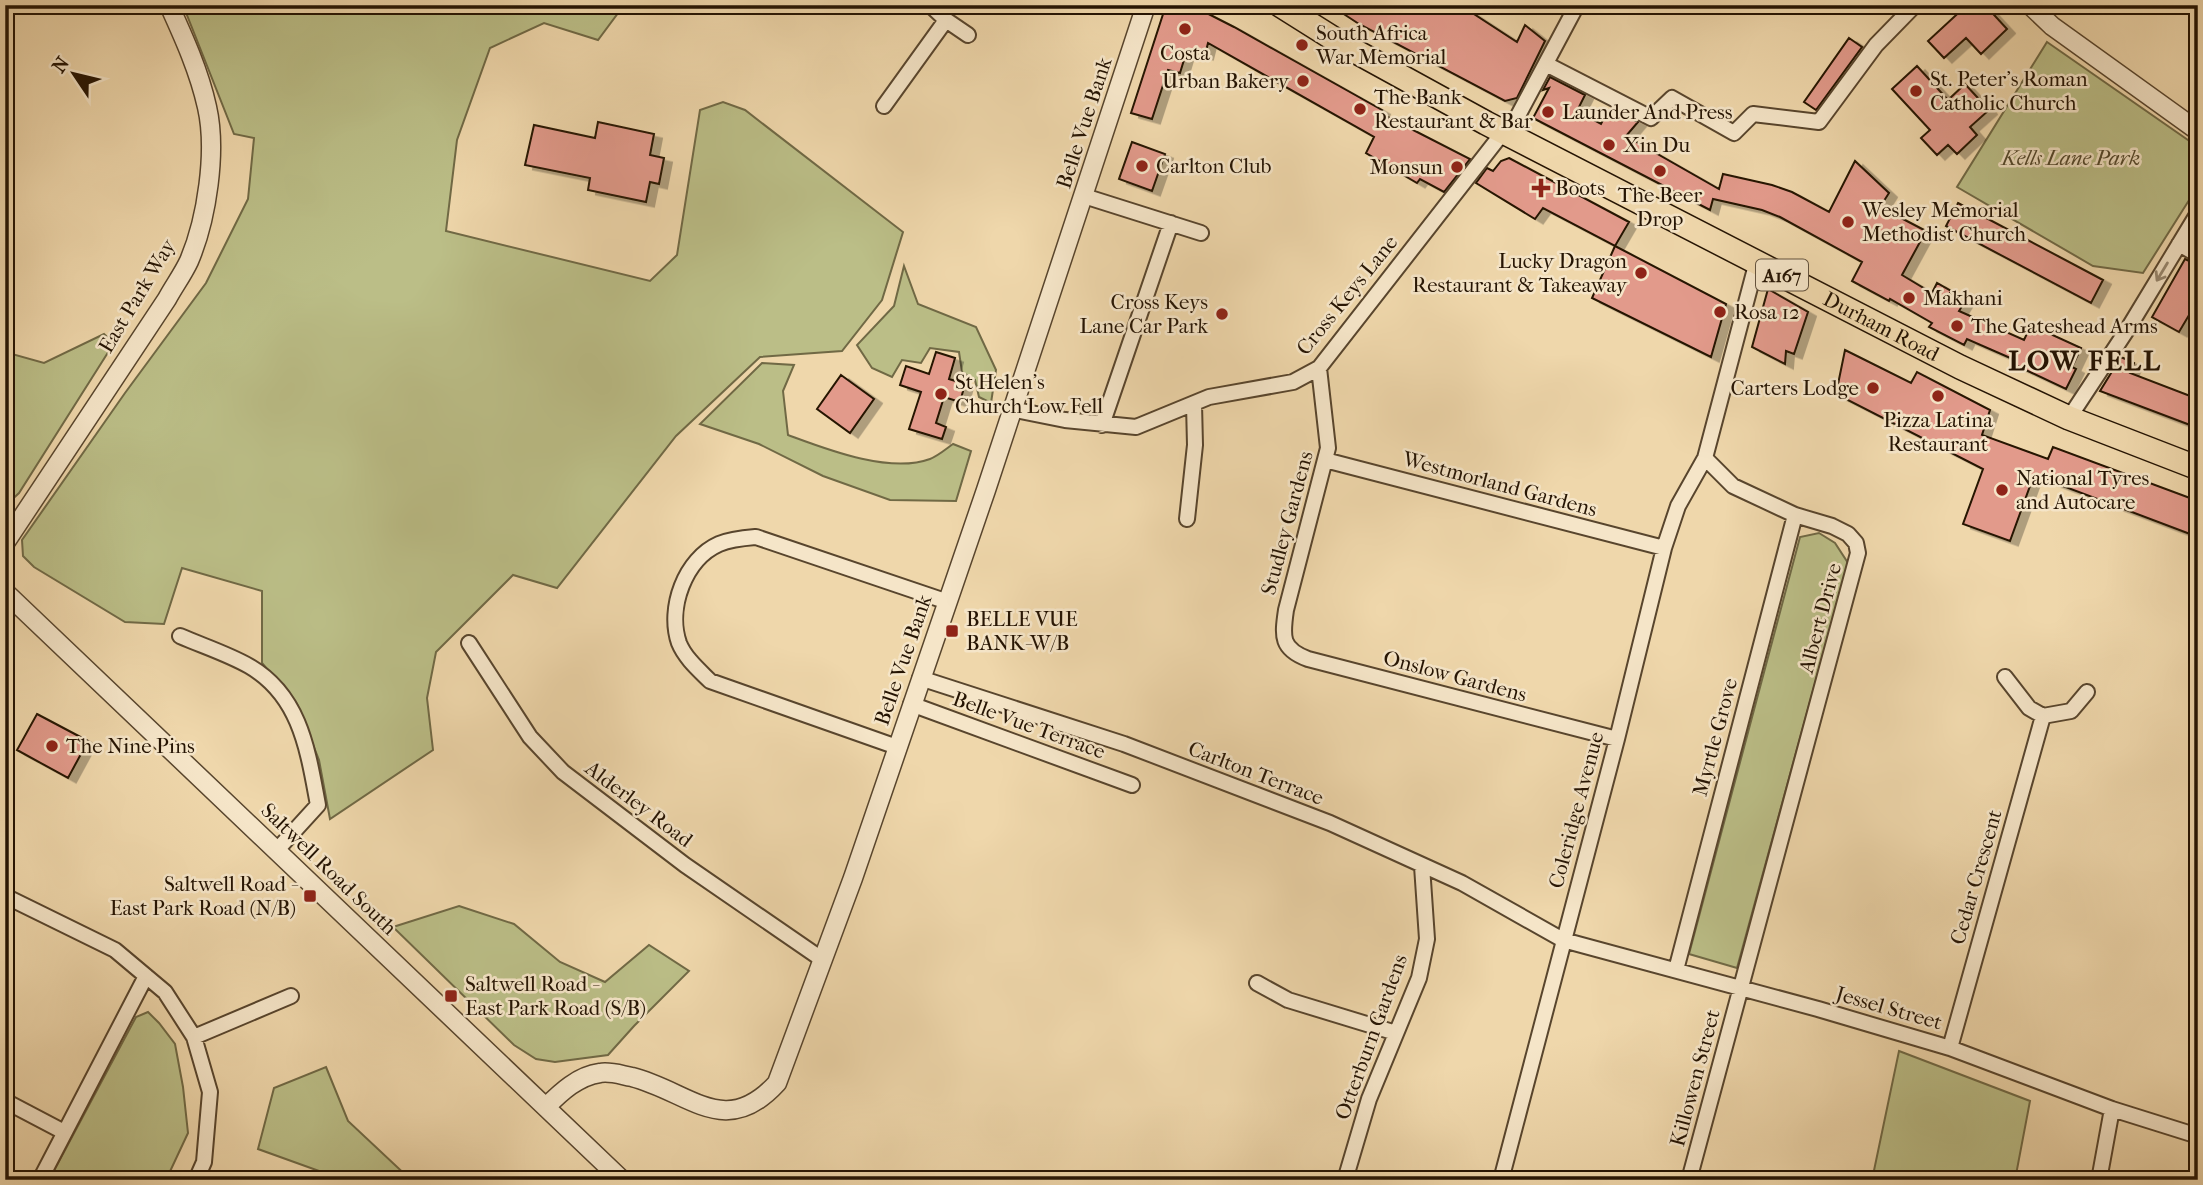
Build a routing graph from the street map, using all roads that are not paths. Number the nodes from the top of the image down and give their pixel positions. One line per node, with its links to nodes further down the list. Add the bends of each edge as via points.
1 (169, 5): 31 (street, East Park Way, via 208,109 212,148 199,230 189,261 167,299)
2 (930, 5): 8 (street)
3 (1146, 5): 14 (street, Belle Vue Bank)
4 (1280, 5): 13 (main road, Durham Road / A167)
5 (1577, 5): 10 (street, Cross Keys Lane)
6 (1916, 5): 10 (street, via 1876,45 1819,122 1753,114 1734,133 1672,98 1651,118)
7 (2030, 5): 12 (street, via 2052,26)
8 (946, 20): 9 (street); 11 (street)
9 (968, 35)
10 (1546, 64): 13 (street, Cross Keys Lane)
11 (884, 106)
12 (2198, 131)
13 (1506, 132): 20 (main road, Durham Road / A167); 21 (street, Cross Keys Lane)
14 (1084, 196): 16 (street); 23 (street, Belle Vue Bank)
15 (2198, 213): 18 (street)
16 (1171, 223): 17 (street); 25 (street)
17 (1201, 233)
18 (2179, 244): 19 (street); 24 (street, one-way to 24)
19 (2198, 256)
20 (1757, 261): 24 (main road, Durham Road / A167, via 1941,358); 26 (street)
21 (1319, 368): 22 (street, Cross Keys Lane, via 1293,382 1226,393); 27 (street, Studley Gardens, via 1328,434)
22 (1194, 404): 25 (street, Cross Keys Lane, via 1136,427); 30 (street)
23 (1012, 410): 25 (street, Cross Keys Lane); 34 (street, Belle Vue Bank)
24 (2069, 418): 28 (main road, Durham Road / A167)
25 (1102, 425)
26 (1704, 457): 29 (street, Albert Drive, via 1733,486); 32 (street, Coleridge Avenue, via 1678,506)
27 (1325, 460): 32 (street, Westmorland Gardens); 37 (street, Studley Gardens, via 1286,610 1283,635)
28 (2198, 468)
29 (1795, 515): 51 (street, Myrtle Grove); 54 (street, Albert Drive, via 1848,534 1856,543 1857,563)
30 (1187, 519)
31 (5, 543)
32 (1664, 548): 43 (street, Coleridge Avenue)
33 (5, 592): 46 (street, Saltwell Road South)
34 (948, 602): 39 (street, Belle Vue Bank); 44 (street, via 756,537 718,545 697,559 683,584 675,621 679,643 710,681)
35 (180, 636): 46 (street, via 248,665 268,679 296,713 318,805)
36 (469, 643): 50 (street, Alderley Road, via 530,737 563,772 685,865)
37 (1287, 646): 43 (street, Onslow Gardens, via 1308,659)
38 (2005, 677): 42 (street, via 2029,708)
39 (920, 678): 41 (street, Belle Vue Bank); 47 (street, Carlton Terrace, via 1124,744 1330,823)
40 (2087, 692): 42 (street, via 2071,711)
41 (911, 704): 44 (street, Belle Vue Bank); 45 (street, Belle Vue Terrace)
42 (2043, 716): 58 (street, Cedar Crescent)
43 (1617, 739): 49 (street, Coleridge Avenue)
44 (897, 747): 50 (street, Belle Vue Bank)
45 (1132, 785)
46 (277, 850): 60 (street, Saltwell Road South)
47 (1422, 866): 49 (street, Carlton Terrace, via 1462,883); 56 (street, Otterburn Gardens, via 1427,939 1419,978)
48 (5, 896): 52 (street, via 115,950)
49 (1563, 940): 51 (street, Jessel Street); 68 (street, Coleridge Avenue)
50 (823, 960): 60 (street, Belle Vue Bank, via 777,1083 764,1098 746,1108 726,1111 616,1073 601,1073 570,1085)
51 (1676, 970): 54 (street, Jessel Street)
52 (146, 976): 57 (street, via 165,992); 62 (street)
53 (1257, 984): 56 (street, via 1288,1000)
54 (1742, 988): 58 (street, Jessel Street); 69 (street, Killowen Street)
55 (291, 996): 57 (street)
56 (1396, 1033): 67 (street, Otterburn Gardens, via 1369,1099)
57 (194, 1037): 65 (street, via 210,1092 204,1163)
58 (1950, 1048): 61 (street, Jessel Street)
59 (5, 1101): 62 (street)
60 (546, 1107): 66 (street, Saltwell Road South)
61 (2112, 1110): 63 (street, Jessel Street); 70 (street)
62 (65, 1132): 64 (street)
63 (2198, 1136)
64 (40, 1180)
65 (196, 1180)
66 (622, 1180)
67 (1346, 1180)
68 (1502, 1180)
69 (1689, 1180)
70 (2099, 1180)

